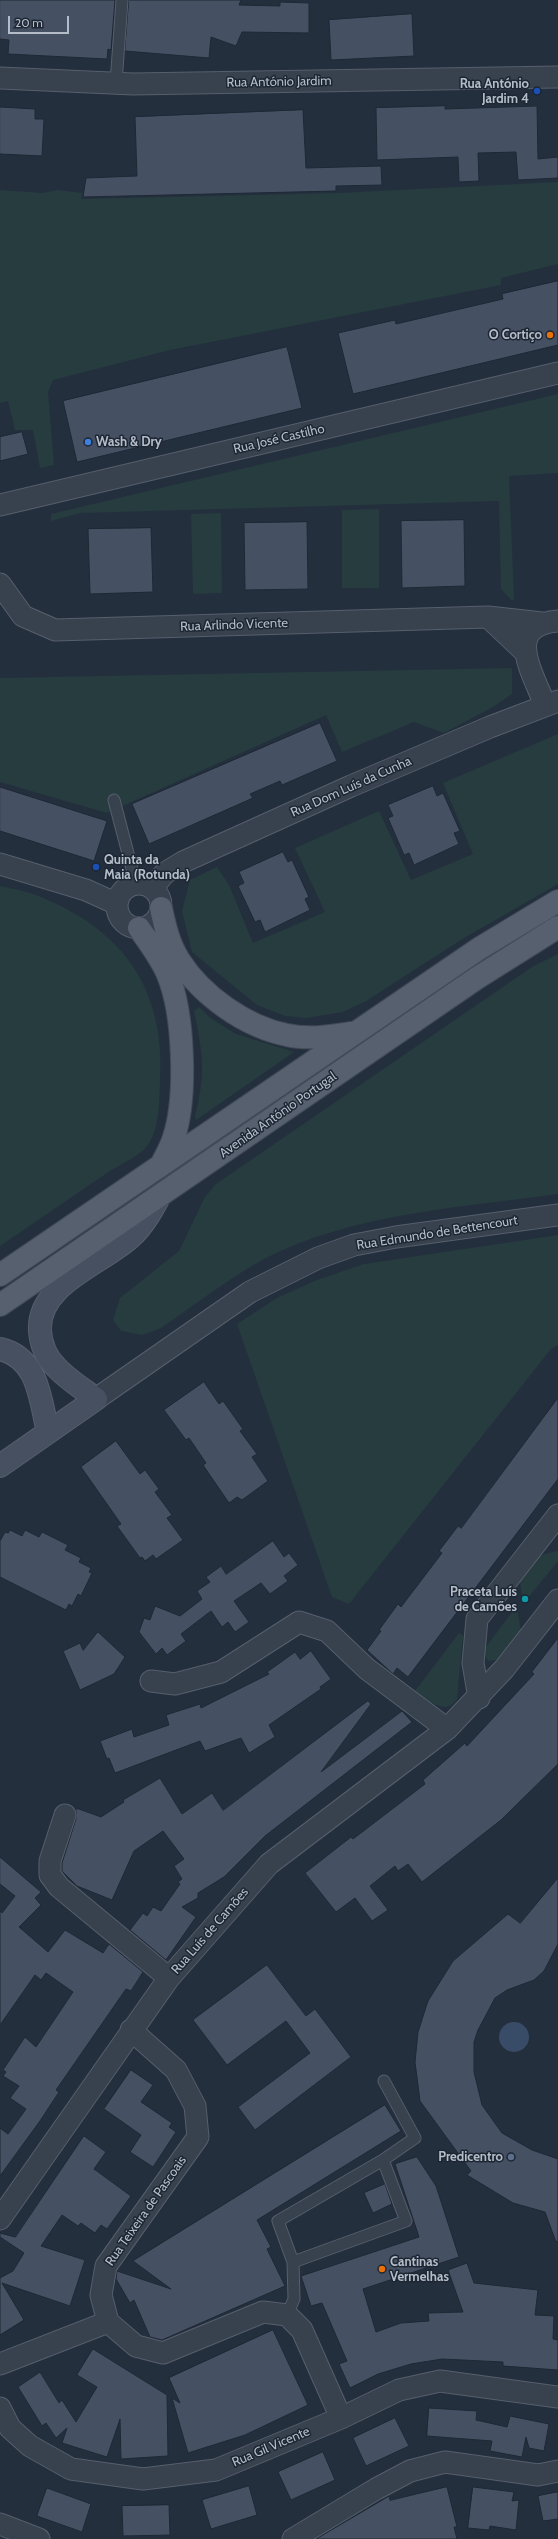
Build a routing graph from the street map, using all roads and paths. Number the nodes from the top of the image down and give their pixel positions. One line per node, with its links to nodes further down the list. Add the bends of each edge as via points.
1 (122, 0): 4 (lane)
2 (558, 77): 4 (street, Rua António Jardim)
3 (0, 78): 4 (street, Rua António Jardim)
4 (116, 83)
5 (558, 373): 6 (street, Rua José Castilho)
6 (0, 505)
7 (0, 584): 8 (street, Rua Arlindo Vicente, via 23,616 55,630)
8 (488, 617): 9 (street, Rua Arlindo Vicente); 10 (street)
9 (550, 622): 10 (street, Rua Arlindo Vicente, via 533,628 526,638)
10 (524, 650): 11 (street)
11 (552, 703): 14 (street, Rua Dom Luís da Cunha, via 351,786 183,862)
12 (114, 800): 14 (lane)
13 (0, 864): 16 (street, via 86,890)
14 (144, 886): 16 (street, via 121,893); 17 (street, via 160,901)
15 (558, 901): 20 (main road, Avenida António Portugal, via 480,948)
16 (117, 904): 19 (street, via 122,921)
17 (161, 908): 19 (street, via 154,922); 20 (main road, via 166,935 179,960 197,983 221,1004 258,1026 288,1036 325,1037)
18 (558, 927): 22 (main road, Avenida António Portugal, via 477,978)
19 (139, 928): 21 (main road, via 168,975 181,1043 180,1114 174,1138)
20 (354, 1032): 21 (main road, Avenida António Portugal)
21 (161, 1166): 24 (main road, Avenida António Portugal)
22 (159, 1197): 25 (main road, Avenida António Portugal); 27 (street, via 149,1217 131,1237 61,1287 49,1298 44,1309 40,1325 41,1340 47,1355 56,1368)
23 (558, 1215): 27 (street, Rua Edmundo de Bettencourt, via 396,1237 354,1246 318,1258 250,1292)
24 (0, 1275)
25 (0, 1305)
26 (0, 1349): 28 (street, via 18,1355 28,1366 36,1381)
27 (96, 1400): 28 (street)
28 (48, 1432): 29 (street)
29 (0, 1466)
30 (558, 1515): 33 (street, via 477,1619 473,1663)
31 (558, 1600): 33 (street, Rua Luís de Camões)
32 (151, 1682): 34 (street, via 175,1684 221,1672 299,1622 327,1631 367,1669)
33 (479, 1698): 34 (street, Rua Luís de Camões)
34 (447, 1729): 36 (street, Rua Luís de Camões, via 269,1864)
35 (65, 1815): 36 (street, via 50,1861 50,1875 59,1887)
36 (169, 1978): 37 (street, Rua Luís de Camões)
37 (132, 2030): 40 (street, Rua Luís de Camões); 43 (street, Rua Teixeira de Pascoais, via 176,2070 195,2106 198,2137 106,2266 101,2295)
38 (384, 2081): 39 (lane, via 415,2138)
39 (383, 2160): 41 (lane, via 278,2220); 41 (lane, via 406,2221)
40 (0, 2219)
41 (293, 2262): 42 (lane, via 294,2299)
42 (287, 2315): 43 (street, via 263,2312 163,2353 136,2346); 47 (street, via 302,2330)
43 (108, 2322): 44 (street)
44 (0, 2364)
45 (558, 2397): 47 (street, Rua Gil Vicente, via 440,2381 399,2390)
46 (0, 2408): 47 (street, Rua Gil Vicente, via 10,2428 30,2446 71,2469 143,2479 216,2470)
47 (341, 2418)
48 (558, 2471): 51 (street, via 538,2475 445,2462 403,2475)
49 (0, 2524): 50 (street)
50 (39, 2539)
51 (293, 2539)

